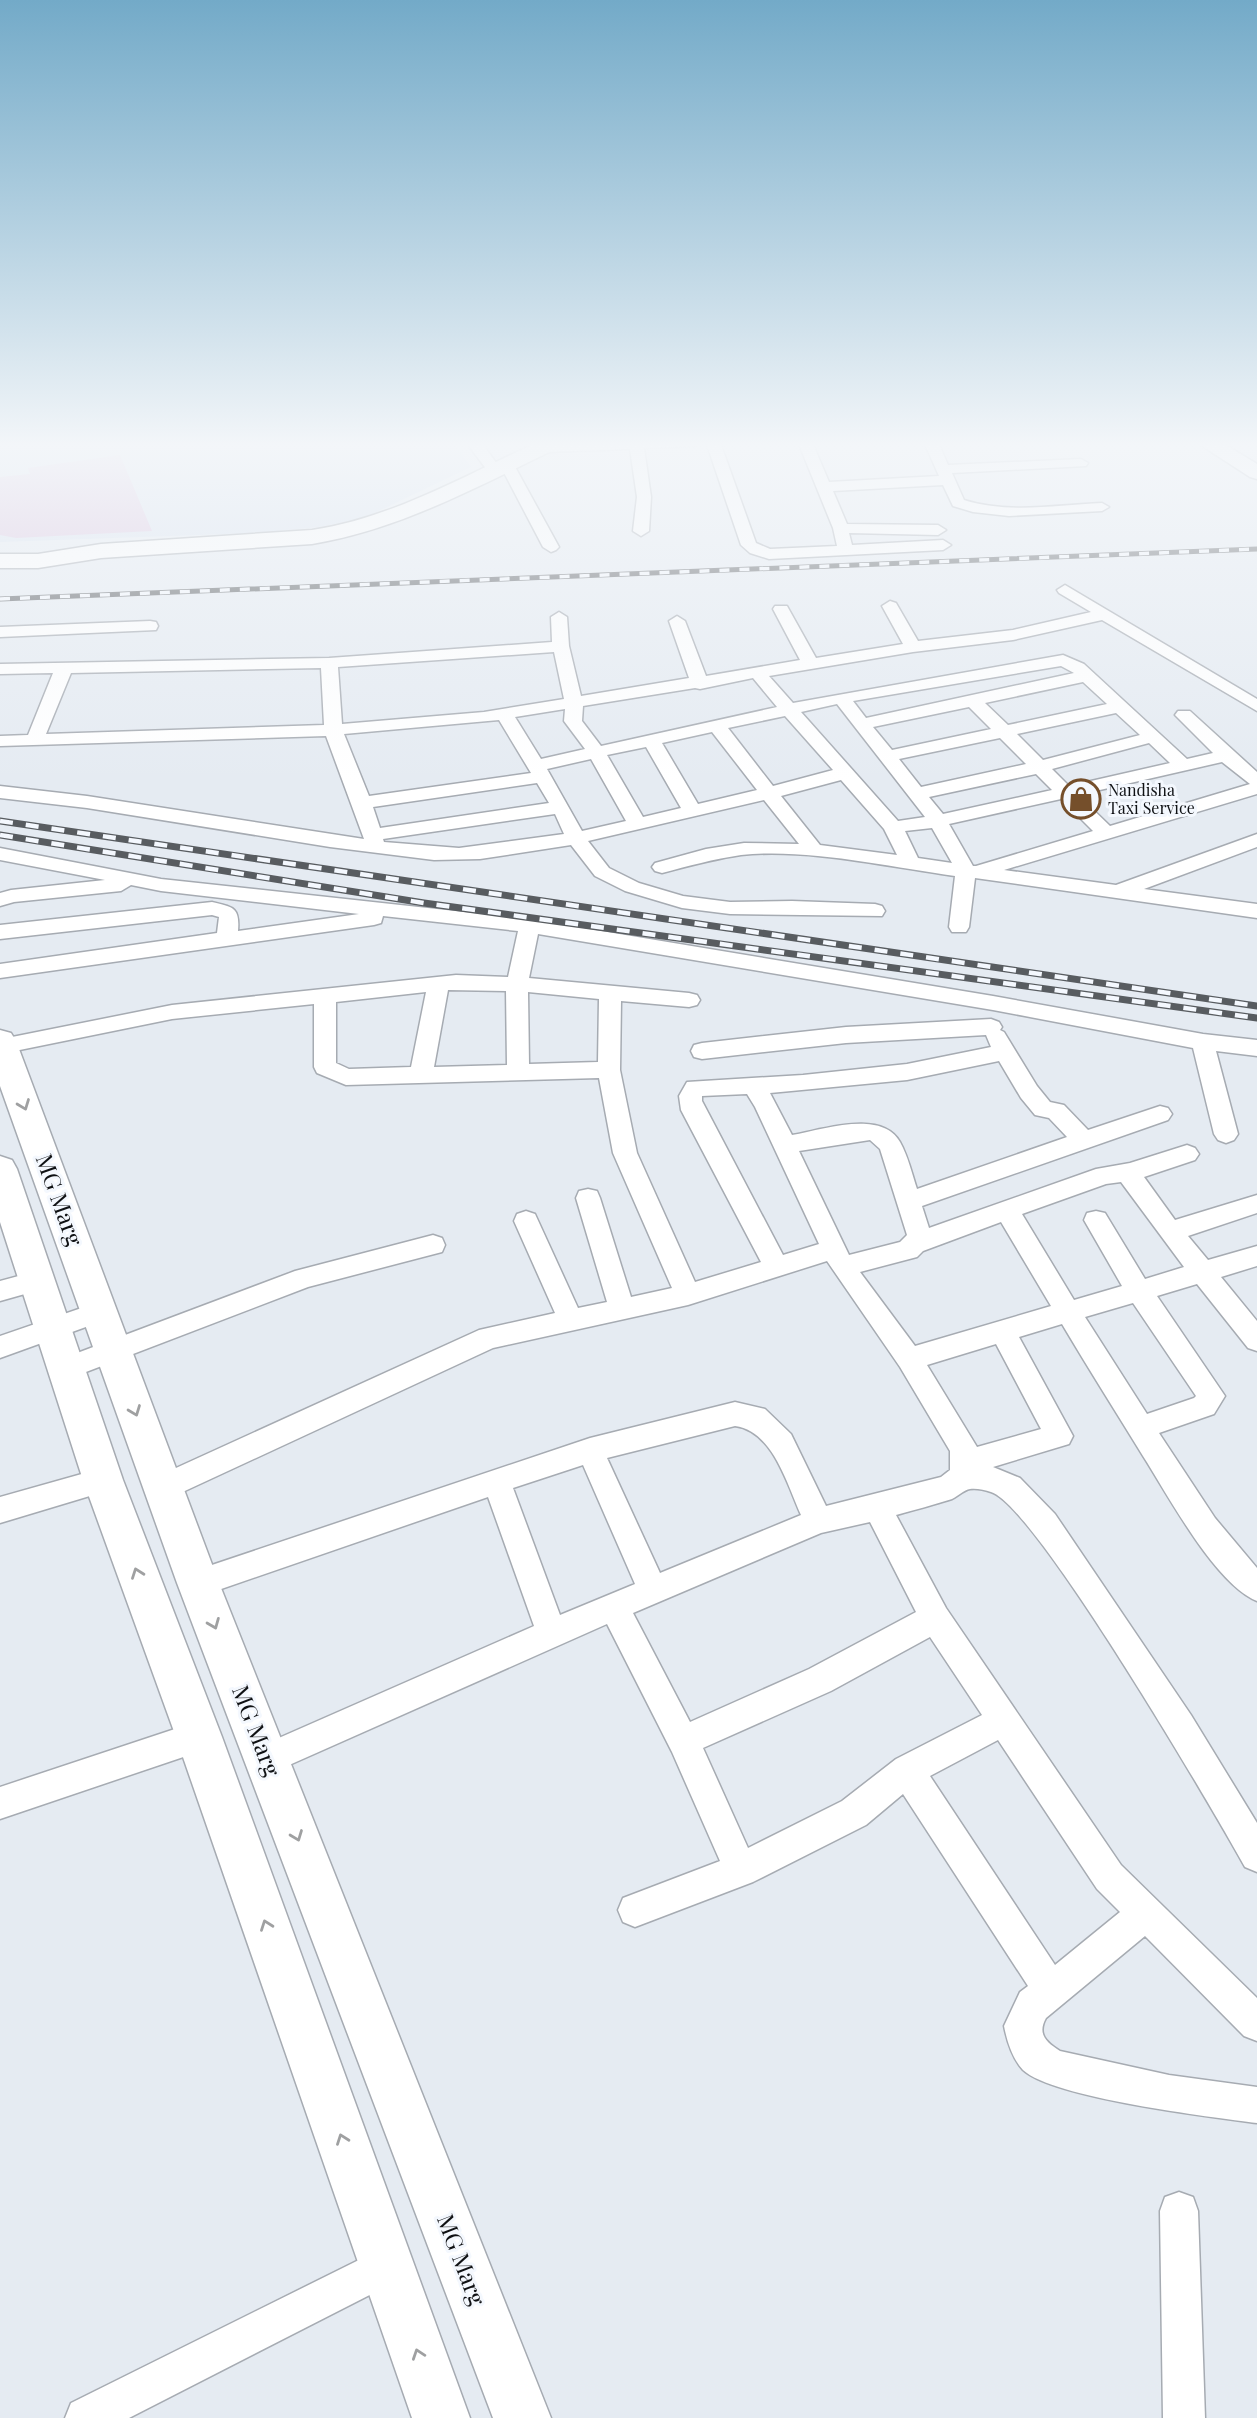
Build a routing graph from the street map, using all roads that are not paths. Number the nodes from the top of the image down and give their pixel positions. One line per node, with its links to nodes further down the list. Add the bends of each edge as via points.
1 (73, 555): 3 (main road)
2 (75, 555): 4 (main road)
3 (0, 561)
4 (0, 580)
5 (1065, 590): 8 (street)
6 (890, 606): 14 (street)
7 (781, 609): 16 (street)
8 (1105, 614): 14 (street, via 1013,635); 26 (street)
9 (559, 617): 13 (street)
10 (677, 621): 22 (street)
11 (150, 626): 12 (street)
12 (0, 632)
13 (561, 646): 15 (street); 25 (street)
14 (913, 647): 16 (street)
15 (329, 663): 17 (street); 34 (street)
16 (811, 665): 19 (street)
17 (64, 668): 18 (street); 39 (street)
18 (0, 669)
19 (758, 674): 22 (street); 28 (street)
20 (1086, 676): 21 (street, via 1063,660); 24 (street); 27 (street)
21 (963, 678): 23 (street); 24 (street)
22 (700, 684): 25 (street)
23 (841, 698): 28 (street); 32 (street)
24 (978, 700): 32 (street); 35 (street)
25 (574, 703): 29 (street); 41 (street, via 573,721)
26 (1257, 706)
27 (1119, 707): 31 (street); 36 (street)
28 (789, 710): 33 (street); 47 (street)
29 (504, 714): 34 (street); 46 (street)
30 (1184, 715): 42 (street)
31 (1055, 720): 35 (street); 40 (street)
32 (863, 724): 43 (street)
33 (717, 727): 37 (street); 51 (street)
34 (333, 730): 39 (street); 54 (street)
35 (1004, 731): 43 (street); 44 (street)
36 (1153, 737): 40 (street); 45 (street)
37 (651, 740): 41 (street); 56 (street)
38 (0, 741): 39 (street)
39 (34, 741)
40 (1084, 752): 44 (street)
41 (597, 753): 46 (street); 58 (street)
42 (1226, 756): 45 (street); 48 (street)
43 (885, 757): 53 (street)
44 (1040, 766): 52 (street); 53 (street)
45 (1184, 766): 52 (street)
46 (538, 771): 54 (street); 55 (street)
47 (845, 773): 51 (street); 59 (street)
48 (1257, 781)
49 (1257, 788): 60 (street)
50 (0, 792): 62 (street)
51 (769, 793): 56 (street); 64 (street)
52 (1065, 793): 57 (street); 60 (street)
53 (915, 794): 57 (street)
54 (362, 803): 62 (street)
55 (561, 807): 61 (street); 62 (street)
56 (692, 810): 58 (street)
57 (938, 821): 59 (street); 68 (street)
58 (636, 822): 61 (street)
59 (893, 827): 66 (street)
60 (1106, 833): 68 (street)
61 (576, 838): 62 (street, via 480,853 434,854); 72 (street, via 602,873 682,902 730,908)
62 (374, 841)
63 (1257, 841): 70 (street)
64 (814, 850): 66 (street); 67 (street, via 744,849)
65 (0, 854): 69 (street)
66 (912, 865): 68 (street)
67 (662, 867)
68 (970, 872): 70 (street); 76 (street)
69 (144, 883): 71 (street); 74 (street)
70 (1116, 892): 73 (street)
71 (0, 900)
72 (876, 911)
73 (1257, 911)
74 (407, 913): 75 (street); 78 (street)
75 (529, 926): 81 (street); 85 (street)
76 (959, 927)
77 (0, 932): 78 (street, via 212,908 229,916); 79 (street)
78 (227, 940): 79 (street)
79 (8, 969)
80 (438, 984): 81 (street); 83 (street); 94 (street)
81 (517, 984): 82 (street); 93 (street)
82 (610, 993): 84 (street); 92 (street)
83 (325, 996): 88 (street, via 172,1012); 94 (street, via 325,1067 346,1077)
84 (689, 1000)
85 (993, 1003): 86 (street); 87 (street)
86 (990, 1027): 90 (street, via 846,1035); 91 (street)
87 (1203, 1042): 89 (street); 97 (street)
88 (1, 1044): 122 (main road, MG Marg, one-way to 122)
89 (1257, 1048)
90 (702, 1051)
91 (1004, 1052): 95 (street, via 907,1072); 98 (street, via 1043,1109 1056,1111)
92 (609, 1070): 93 (street); 118 (street, via 625,1153)
93 (518, 1073): 94 (street)
94 (421, 1075)
95 (754, 1086): 99 (street); 114 (street, via 695,1088 689,1098)
96 (1160, 1114): 98 (street)
97 (1226, 1134)
98 (1084, 1140): 104 (street)
99 (784, 1145): 104 (street, via 877,1133 890,1145); 113 (street)
100 (1187, 1154): 102 (street)
101 (0, 1169): 116 (main road)
102 (1130, 1172): 106 (street, via 1104,1175); 109 (street)
103 (588, 1198): 119 (street)
104 (907, 1202): 110 (street, via 920,1237)
105 (1257, 1204): 109 (street)
106 (1007, 1210): 110 (street); 120 (street)
107 (1096, 1220): 117 (street)
108 (526, 1221): 121 (street)
109 (1172, 1231): 115 (street)
110 (916, 1243): 113 (street, via 908,1250)
111 (433, 1245): 122 (street)
112 (1257, 1256): 115 (street)
113 (838, 1258): 114 (street); 127 (street)
114 (777, 1268): 118 (street)
115 (1205, 1272): 117 (street); 124 (street)
116 (18, 1286): 126 (main road)
117 (1139, 1291): 120 (street); 128 (street, via 1211,1396 1204,1406)
118 (688, 1295): 119 (street)
119 (622, 1309): 121 (street)
120 (1066, 1313): 123 (street); 128 (street)
121 (571, 1320): 133 (street, via 488,1338)
122 (106, 1332): 126 (street); 126 (street); 133 (main road, MG Marg, one-way to 133)
123 (1003, 1332): 127 (street); 130 (street, via 1059,1436)
124 (1257, 1340)
125 (0, 1347): 126 (street)
126 (59, 1349): 131 (main road)
127 (909, 1359): 130 (street, via 964,1449)
128 (1141, 1428): 138 (street, via 1242,1576)
129 (590, 1450): 132 (street); 136 (street, via 735,1413 755,1417 781,1442); 139 (street)
130 (964, 1469): 134 (street, via 949,1487); 149 (street, via 1010,1486 1061,1547 1221,1790)
131 (103, 1480): 135 (street); 144 (main road, one-way to 131)
132 (497, 1482): 137 (street); 142 (street)
133 (164, 1487): 137 (main road, MG Marg)
134 (877, 1508): 136 (street); 141 (street)
135 (0, 1510)
136 (818, 1521): 139 (street)
137 (198, 1583): 146 (main road, MG Marg, one-way to 146)
138 (1257, 1587)
139 (653, 1591): 140 (street)
140 (614, 1607): 142 (street); 145 (street)
141 (935, 1618): 143 (street); 145 (street, via 820,1680)
142 (552, 1633): 146 (street)
143 (1002, 1721): 147 (street); 152 (street, via 1109,1877)
144 (199, 1738): 148 (street); 157 (main road, one-way to 144)
145 (682, 1741): 150 (street)
146 (267, 1759): 160 (main road, MG Marg, one-way to 160)
147 (907, 1770): 150 (street, via 853,1813); 153 (street)
148 (0, 1803)
149 (1257, 1855)
150 (741, 1870): 151 (street)
151 (635, 1910)
152 (1146, 1913): 153 (street); 154 (street)
153 (1051, 1990): 155 (street, via 1032,2006 1022,2026 1036,2057 1054,2068 1169,2093)
154 (1257, 2022)
155 (1257, 2105)
156 (1179, 2210): 161 (street)
157 (387, 2265): 158 (street); 159 (main road, one-way to 157)
158 (86, 2418)
159 (441, 2418)
160 (522, 2418)
161 (1184, 2418)

